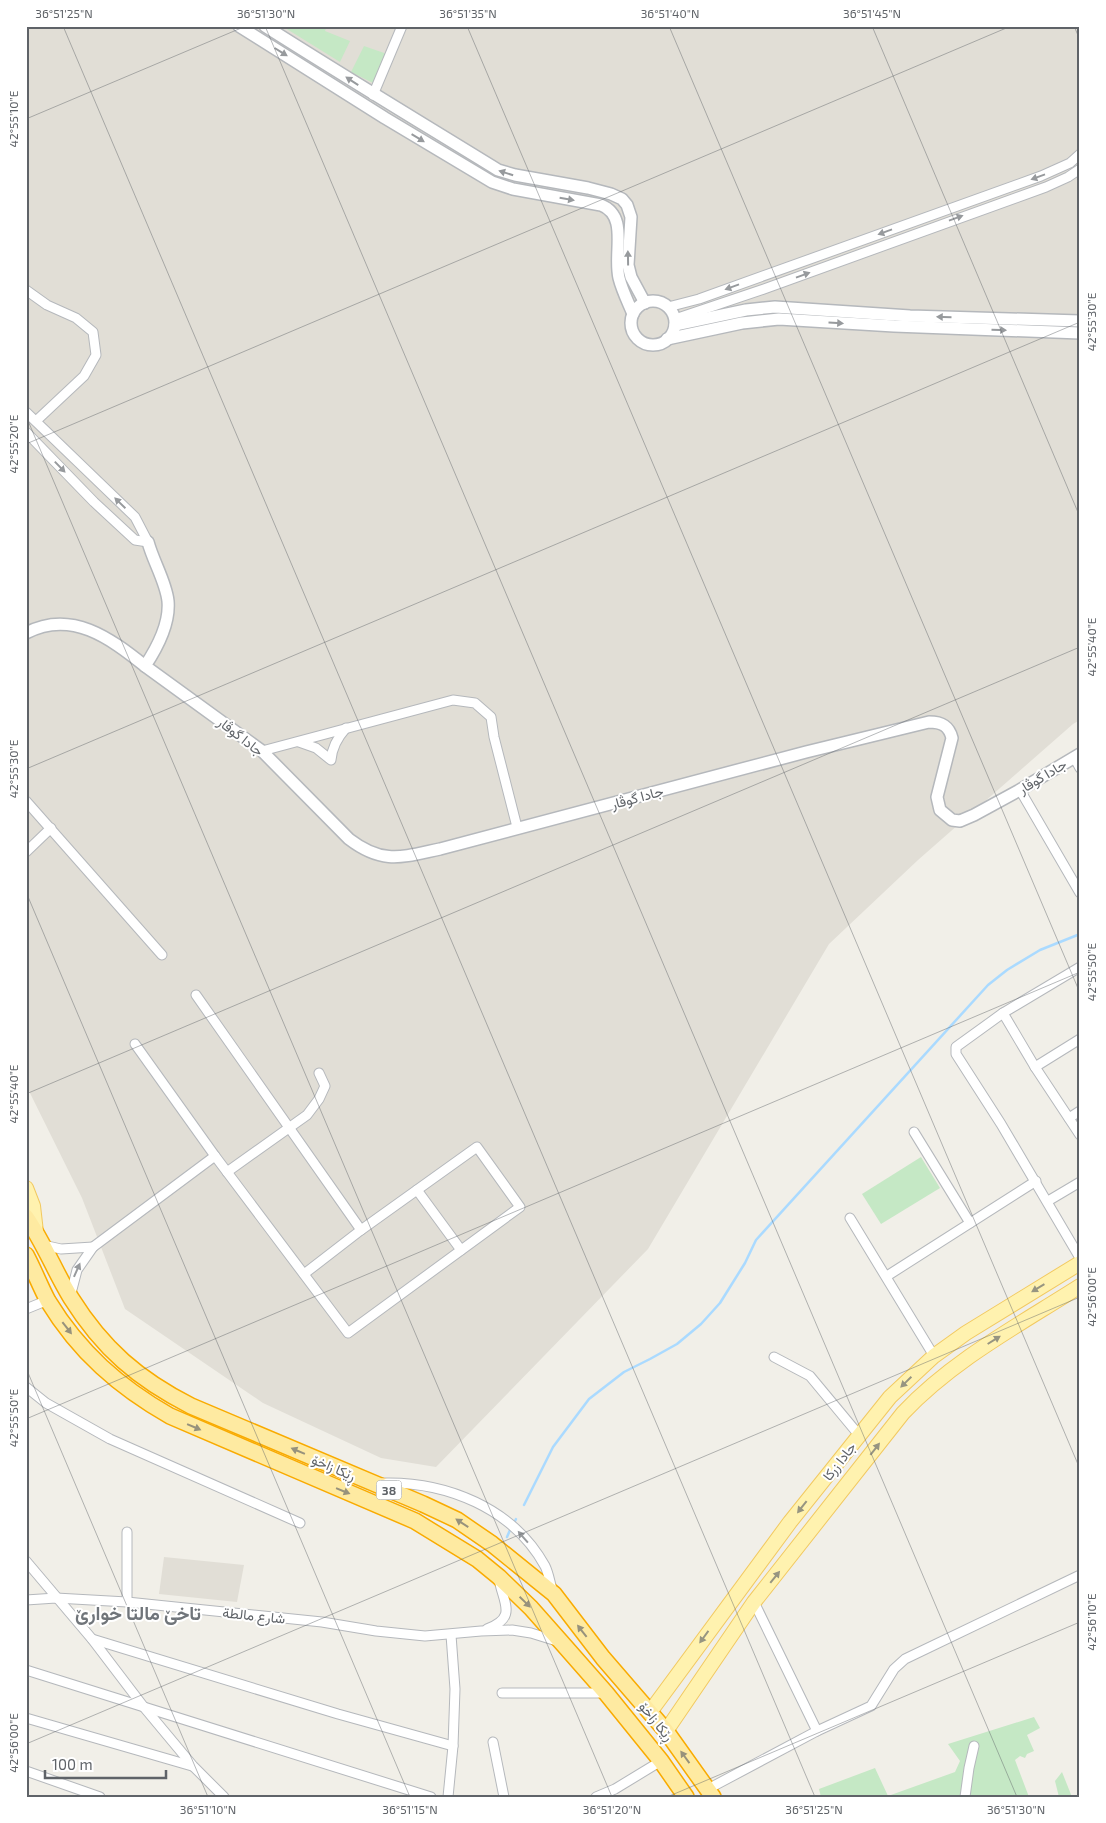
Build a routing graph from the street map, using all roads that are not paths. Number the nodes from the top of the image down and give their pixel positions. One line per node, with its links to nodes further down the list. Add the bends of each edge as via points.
1 (239, 26): 10 (street, one-way to 10, via 492,182 609,208 617,220 619,277)
2 (265, 26): 4 (street, one-way to 2)
3 (402, 26): 4 (street)
4 (373, 95): 8 (street, one-way to 4, via 628,265 631,217 622,199 588,188 498,170)
5 (1080, 154): 9 (street, one-way to 9, via 1070,163 1041,176 699,300)
6 (1080, 169): 12 (street, one-way to 6, via 1068,178)
7 (26, 290): 16 (street, via 47,305 76,318 93,332 96,355 84,376)
8 (645, 303): 9 (street, via 657,301); 10 (street)
9 (668, 307): 12 (street)
10 (633, 314): 14 (street, via 632,326 638,338 649,344 662,343)
11 (1080, 321): 12 (street, one-way to 12, via 910,316 775,307)
12 (675, 322): 14 (street)
13 (1080, 333): 14 (street, one-way to 13, via 742,323 779,319)
14 (667, 339)
15 (26, 412): 16 (street)
16 (36, 421): 18 (street, one-way to 16, via 135,517)
17 (26, 432): 18 (street, one-way to 18, via 136,540)
18 (148, 542): 20 (street, via 168,601 164,628)
19 (26, 633): 20 (street, جادا گوڤار, via 49,624 81,627 103,636)
20 (145, 666): 23 (street, جادا گوڤار)
21 (346, 728): 22 (street); 22 (street, via 338,736 331,760 316,748); 29 (street, via 454,700 475,703 491,716 517,827)
22 (298, 742): 23 (street)
23 (262, 751): 29 (street, جادا گوڤار, via 350,839 376,855 401,857)
24 (1077, 755): 25 (street); 26 (street, جادا گوڤار)
25 (1080, 768)
26 (1020, 790): 29 (street, جادا گوڤار, via 960,821 945,816 937,797 952,738 945,725 929,722); 31 (street)
27 (26, 801): 28 (street)
28 (51, 828): 30 (street); 32 (street)
29 (521, 828)
30 (26, 852)
31 (1080, 893)
32 (162, 956)
33 (1080, 968): 35 (street)
34 (196, 995): 42 (street)
35 (1003, 1013): 38 (street); 47 (street, via 956,1047 956,1054)
36 (1080, 1039): 38 (street)
37 (136, 1044): 45 (street)
38 (1035, 1067): 41 (street)
39 (319, 1073): 42 (street, via 325,1086 319,1100 307,1115)
40 (1080, 1111): 41 (street)
41 (1069, 1118): 44 (street)
42 (289, 1128): 46 (street); 55 (street)
43 (914, 1132): 54 (street)
44 (1080, 1135)
45 (215, 1156): 46 (street); 57 (street)
46 (227, 1172): 62 (street)
47 (1036, 1182): 51 (street); 54 (street)
48 (1080, 1182): 51 (street)
49 (26, 1188): 56 (main road, ڕێکا زاخۆ / 38)
50 (417, 1190): 55 (street); 58 (street); 58 (street, via 477,1146 520,1207)
51 (1048, 1201): 60 (street)
52 (26, 1217): 56 (highway, ڕێکا زاخۆ / 38)
53 (850, 1218): 63 (street)
54 (970, 1223): 63 (street)
55 (361, 1230): 62 (street)
56 (40, 1238): 57 (street, via 61,1249); 65 (highway, ڕێکا زاخۆ / 38)
57 (93, 1247): 65 (street, one-way to 57, via 77,1270)
58 (461, 1250): 62 (street, via 348,1333)
59 (26, 1255): 66 (highway, ڕێکا زاخۆ / 38)
60 (1080, 1258)
61 (1080, 1263): 69 (main road, جادا زرکا, one-way to 69)
62 (304, 1274)
63 (887, 1276): 69 (street)
64 (1080, 1286): 84 (main road, جادا زرکا, one-way to 64, via 923,1393 954,1366)
65 (70, 1297): 72 (highway, ڕێکا زاخۆ / 38, one-way to 65, via 163,1392 117,1357 98,1337)
66 (48, 1300): 67 (street); 74 (highway, ڕێکا زاخۆ / 38, one-way to 74, via 93,1360 144,1401 170,1416)
67 (26, 1309)
68 (774, 1356): 71 (street, via 810,1376)
69 (934, 1356): 71 (main road, جادا زرکا, one-way to 71, via 890,1398)
70 (26, 1387): 75 (street, via 46,1403 110,1439)
71 (859, 1435): 92 (main road, جادا زرکا, one-way to 92, via 740,1587)
72 (373, 1483): 73 (highway, ڕێکا زاخۆ / 38); 80 (street, one-way to 72, via 545,1567 524,1536 504,1518 466,1496 420,1484)
73 (423, 1504): 74 (highway); 80 (highway, ڕێکا زاخۆ / 38, one-way to 73, via 492,1544 457,1520)
74 (415, 1521): 79 (highway, ڕێکا زاخۆ / 38)
75 (300, 1523)
76 (127, 1532): 83 (street)
77 (26, 1561): 81 (street)
78 (1080, 1575): 97 (street, via 905,1659 894,1669 871,1706)
79 (499, 1577): 85 (street, شارع مالطة, via 507,1607 505,1616 498,1624); 88 (highway, ڕێکا زاخۆ / 38, one-way to 88)
80 (554, 1594): 94 (highway, ڕێکا زاخۆ / 38, one-way to 80)
81 (56, 1598): 82 (street, شارع مالطة); 83 (street, شارع مالطة); 87 (street)
82 (26, 1600)
83 (127, 1602): 86 (street, شارع مالطة, via 425,1636)
84 (754, 1602): 95 (main road, جادا زرکا); 97 (street)
85 (481, 1631): 86 (street, شارع مالطة); 88 (street, شارع مالطة, via 520,1632)
86 (451, 1635): 100 (street, via 455,1689)
87 (92, 1639): 93 (street); 100 (street)
88 (562, 1642): 91 (highway, ڕێکا زاخۆ / 38)
89 (26, 1670): 93 (street)
90 (502, 1692): 91 (street)
91 (606, 1693): 102 (highway, ڕێکا زاخۆ / 38)
92 (660, 1699): 94 (main road, جادا زرکا); 95 (main road, via 662,1710 668,1715)
93 (143, 1706): 103 (street); 109 (street)
94 (650, 1712): 98 (highway, ڕێکا زاخۆ / 38)
95 (676, 1714): 98 (main road, جادا زرکا)
96 (26, 1718): 103 (street)
97 (817, 1730): 106 (street)
98 (666, 1731): 106 (highway, ڕێکا زاخۆ / 38, one-way to 98)
99 (494, 1742): 111 (street)
100 (453, 1746): 110 (street)
101 (974, 1746): 114 (street)
102 (661, 1761): 105 (street); 113 (highway, ڕێکا زاخۆ / 38)
103 (193, 1766): 108 (street)
104 (26, 1771): 107 (street)
105 (618, 1793): 112 (street)
106 (711, 1793)
107 (100, 1797)
108 (224, 1797)
109 (431, 1797)
110 (448, 1797)
111 (504, 1797)
112 (596, 1797)
113 (686, 1797)
114 (965, 1797)

